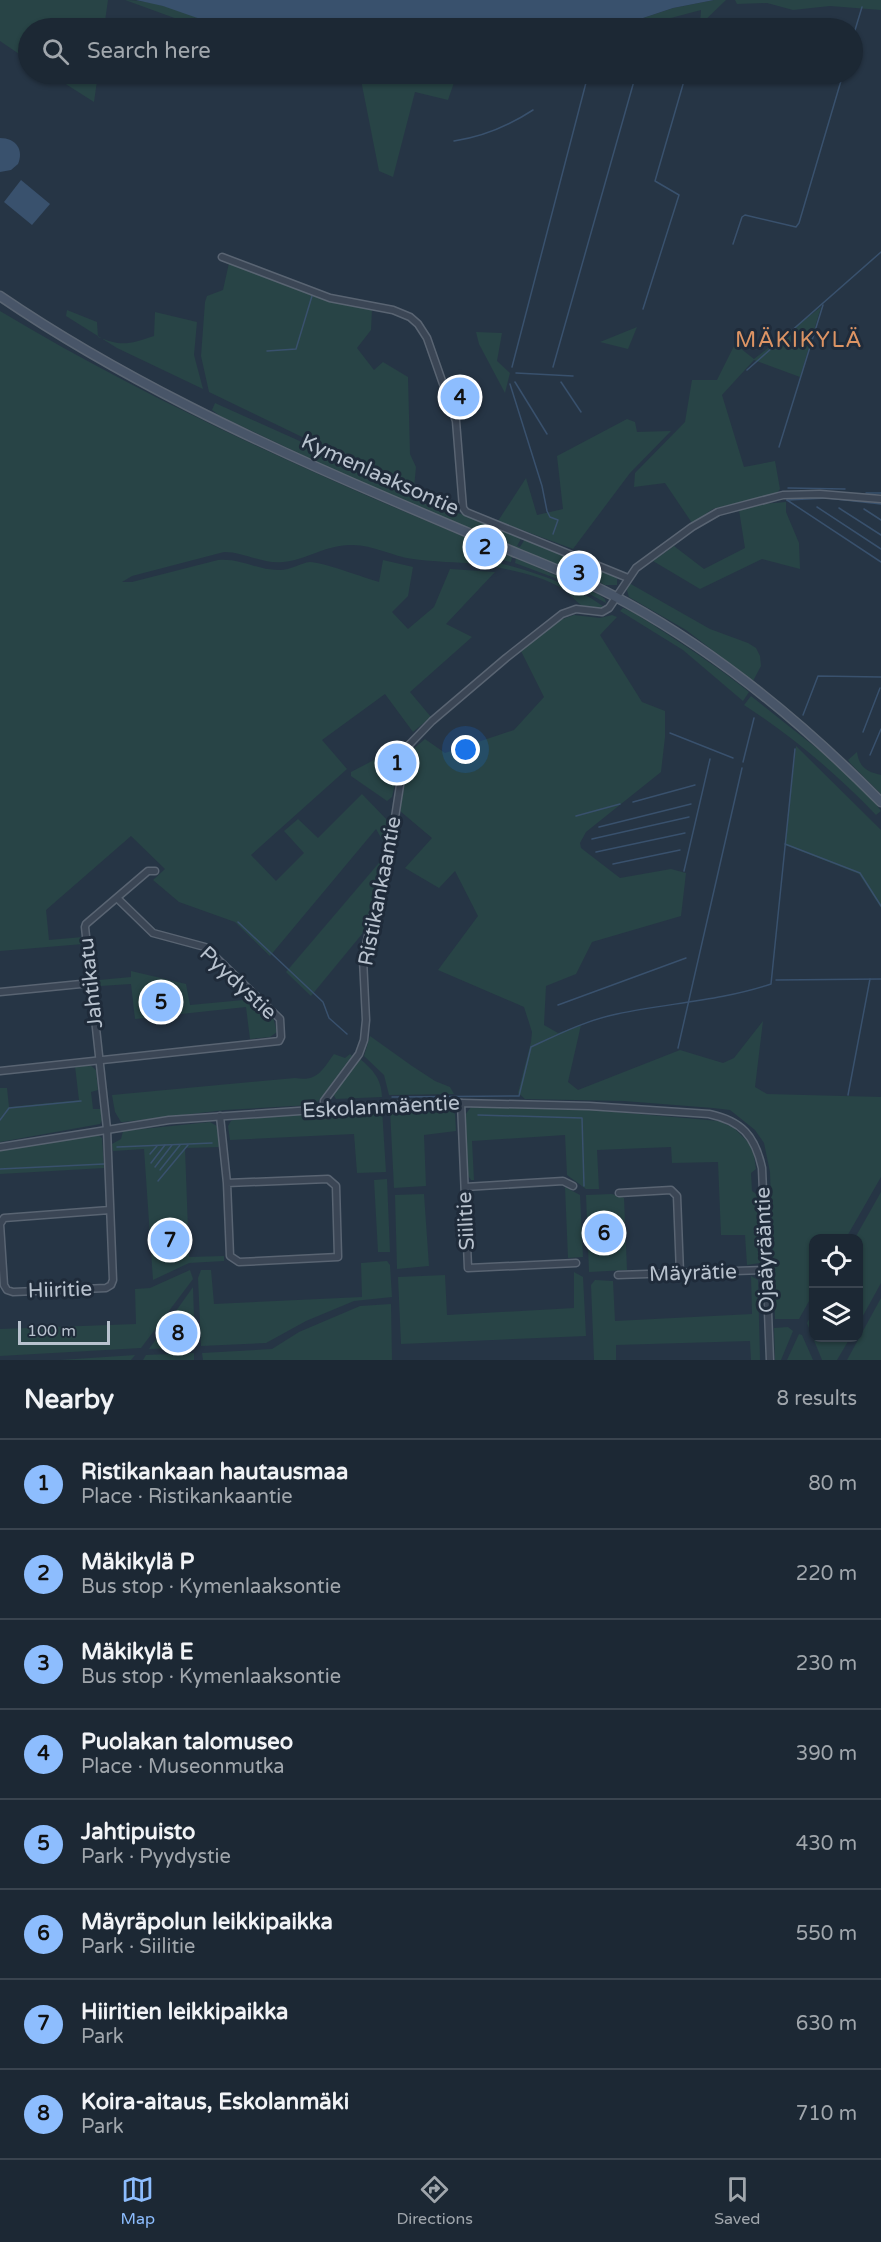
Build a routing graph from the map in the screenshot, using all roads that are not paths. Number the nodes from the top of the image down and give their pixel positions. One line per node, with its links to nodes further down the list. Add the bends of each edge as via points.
1 (222, 258): 4 (street, via 308,291 354,304 393,309 414,320 427,338 456,421 466,512)
2 (0, 296): 5 (main road, Kymenlaaksontie, via 100,357 216,420 326,472)
3 (881, 499): 4 (street, via 783,495 718,512 692,526)
4 (628, 578): 5 (street)
5 (616, 597): 6 (main road, Kymenlaaksontie, via 693,644 777,707); 14 (street, Ristikankaantie, via 602,612 576,609 562,614 432,721 408,746 385,882 363,959 364,1040 359,1054 324,1101)
6 (881, 802)
7 (155, 870): 8 (street, Jahtikatu, via 148,871)
8 (118, 898): 9 (street, Jahtikatu, via 85,927); 11 (street, Pyydystie, via 153,933 206,947 280,1019 282,1034 279,1041)
9 (91, 983): 10 (street); 11 (street, Jahtikatu)
10 (0, 992)
11 (99, 1060): 12 (street); 16 (street, Jahtikatu)
12 (0, 1071)
13 (461, 1103): 14 (street, Eskolanmäentie); 17 (street, Eskolanmäentie, via 709,1114 734,1122); 21 (street, Siilitie)
14 (324, 1110): 15 (street, Eskolanmäentie)
15 (220, 1116): 16 (street, Eskolanmäentie); 19 (street)
16 (106, 1129): 18 (street, Eskolanmäentie); 23 (street, Hiiritie)
17 (755, 1142): 25 (street, Ojaäyrääntie, via 762,1168)
18 (0, 1147)
19 (227, 1183): 19 (street, via 230,1256 234,1260 338,1257 333,1181)
20 (573, 1186): 21 (street, via 562,1181)
21 (465, 1187): 24 (street, Siilitie, via 468,1268)
22 (619, 1193): 26 (street, via 675,1192)
23 (110, 1210): 23 (street, Hiiritie, via 111,1285 7,1290 0,1224 4,1218)
24 (576, 1263)
25 (767, 1270): 26 (street, Mäyrätie); 28 (street, Ojaäyrääntie)
26 (680, 1273): 27 (street, Mäyrätie)
27 (618, 1275)
28 (770, 1360)

